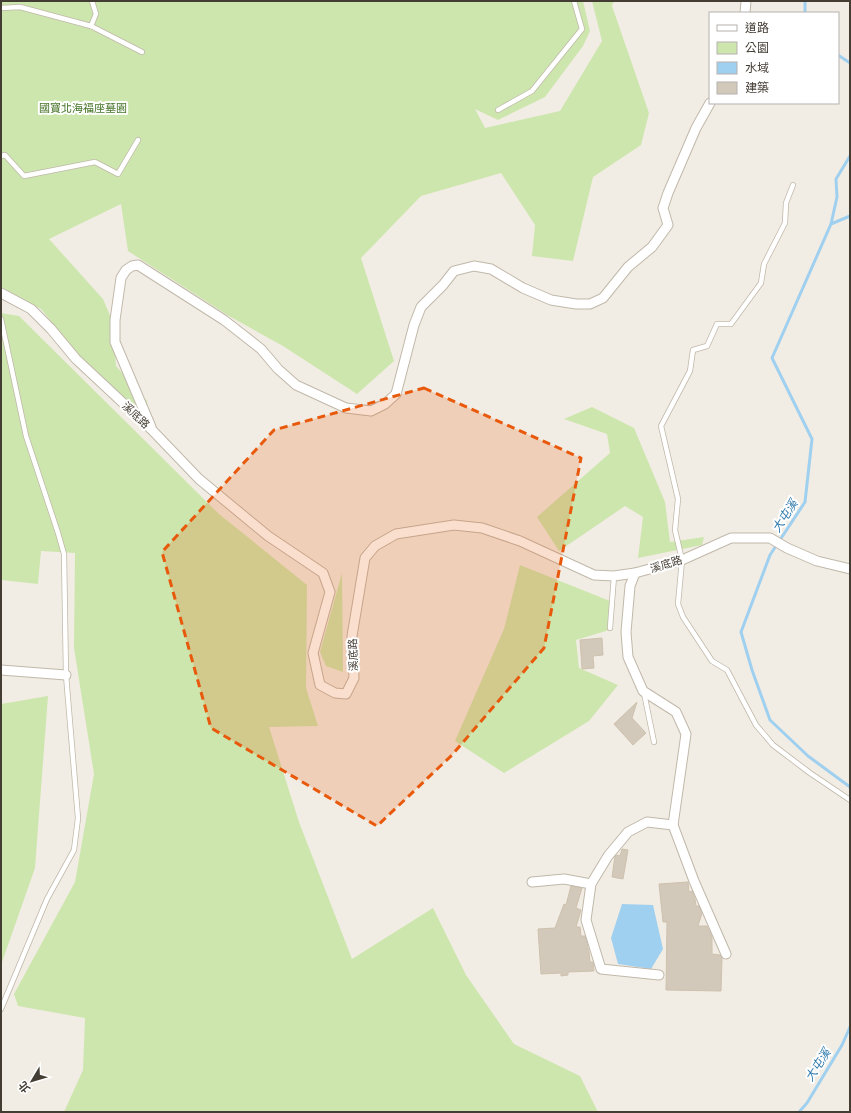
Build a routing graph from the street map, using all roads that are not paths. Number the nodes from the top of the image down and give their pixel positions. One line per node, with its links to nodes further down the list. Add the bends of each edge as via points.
1 (92, 1): 6 (lane, via 96,14)
2 (574, 1): 9 (lane, via 582,29 532,91)
3 (746, 1): 5 (street)
4 (1, 8): 6 (lane, via 20,7)
5 (745, 12)
6 (91, 26): 7 (lane)
7 (142, 52)
8 (709, 104): 16 (street, via 696,128 668,193 663,208 668,225 652,248 628,267 604,298 590,304 551,300 523,288 491,269 474,266 454,271 421,307 396,394 385,404 371,411 346,408 296,385 261,349 224,320 138,265 132,266 121,278 115,320 115,342)
9 (498, 110)
10 (138, 140): 11 (lane, via 118,174 95,162 24,176 5,155)
11 (1, 156)
12 (793, 185): 17 (lane, via 786,203 785,223 764,264 761,284 731,324 717,324 707,346 693,350 690,371 661,426 678,499 675,530)
13 (1, 293): 14 (lane); 16 (street, 溪底路, via 31,309 76,359)
14 (1, 297)
15 (1, 319): 23 (lane, via 26,436 64,554)
16 (152, 430): 20 (street, 溪底路, via 200,479 268,536 323,573 330,592 313,653 320,685 335,693 346,694 354,678 352,636 365,558 376,546 396,534 454,525 482,528 520,541 594,575)
17 (682, 560): 18 (street, 溪底路, via 731,538 770,538 818,561); 19 (street, 溪底路); 26 (lane, via 678,604 683,617 712,661 727,670 756,725 773,745)
18 (850, 569)
19 (635, 573): 20 (street, 溪底路); 24 (street, via 630,586 626,632 628,657)
20 (614, 576): 21 (lane)
21 (610, 628)
22 (1, 670): 23 (street)
23 (66, 675): 32 (lane, via 78,818 74,850 47,899)
24 (643, 691): 25 (lane); 27 (street, via 676,712 686,734)
25 (654, 742)
26 (850, 800)
27 (673, 825): 29 (street, via 647,822 628,832 608,856); 30 (street)
28 (532, 882): 29 (street, via 564,878)
29 (591, 884): 31 (street, via 586,920 601,969)
30 (726, 954)
31 (659, 976)
32 (1, 1009)

